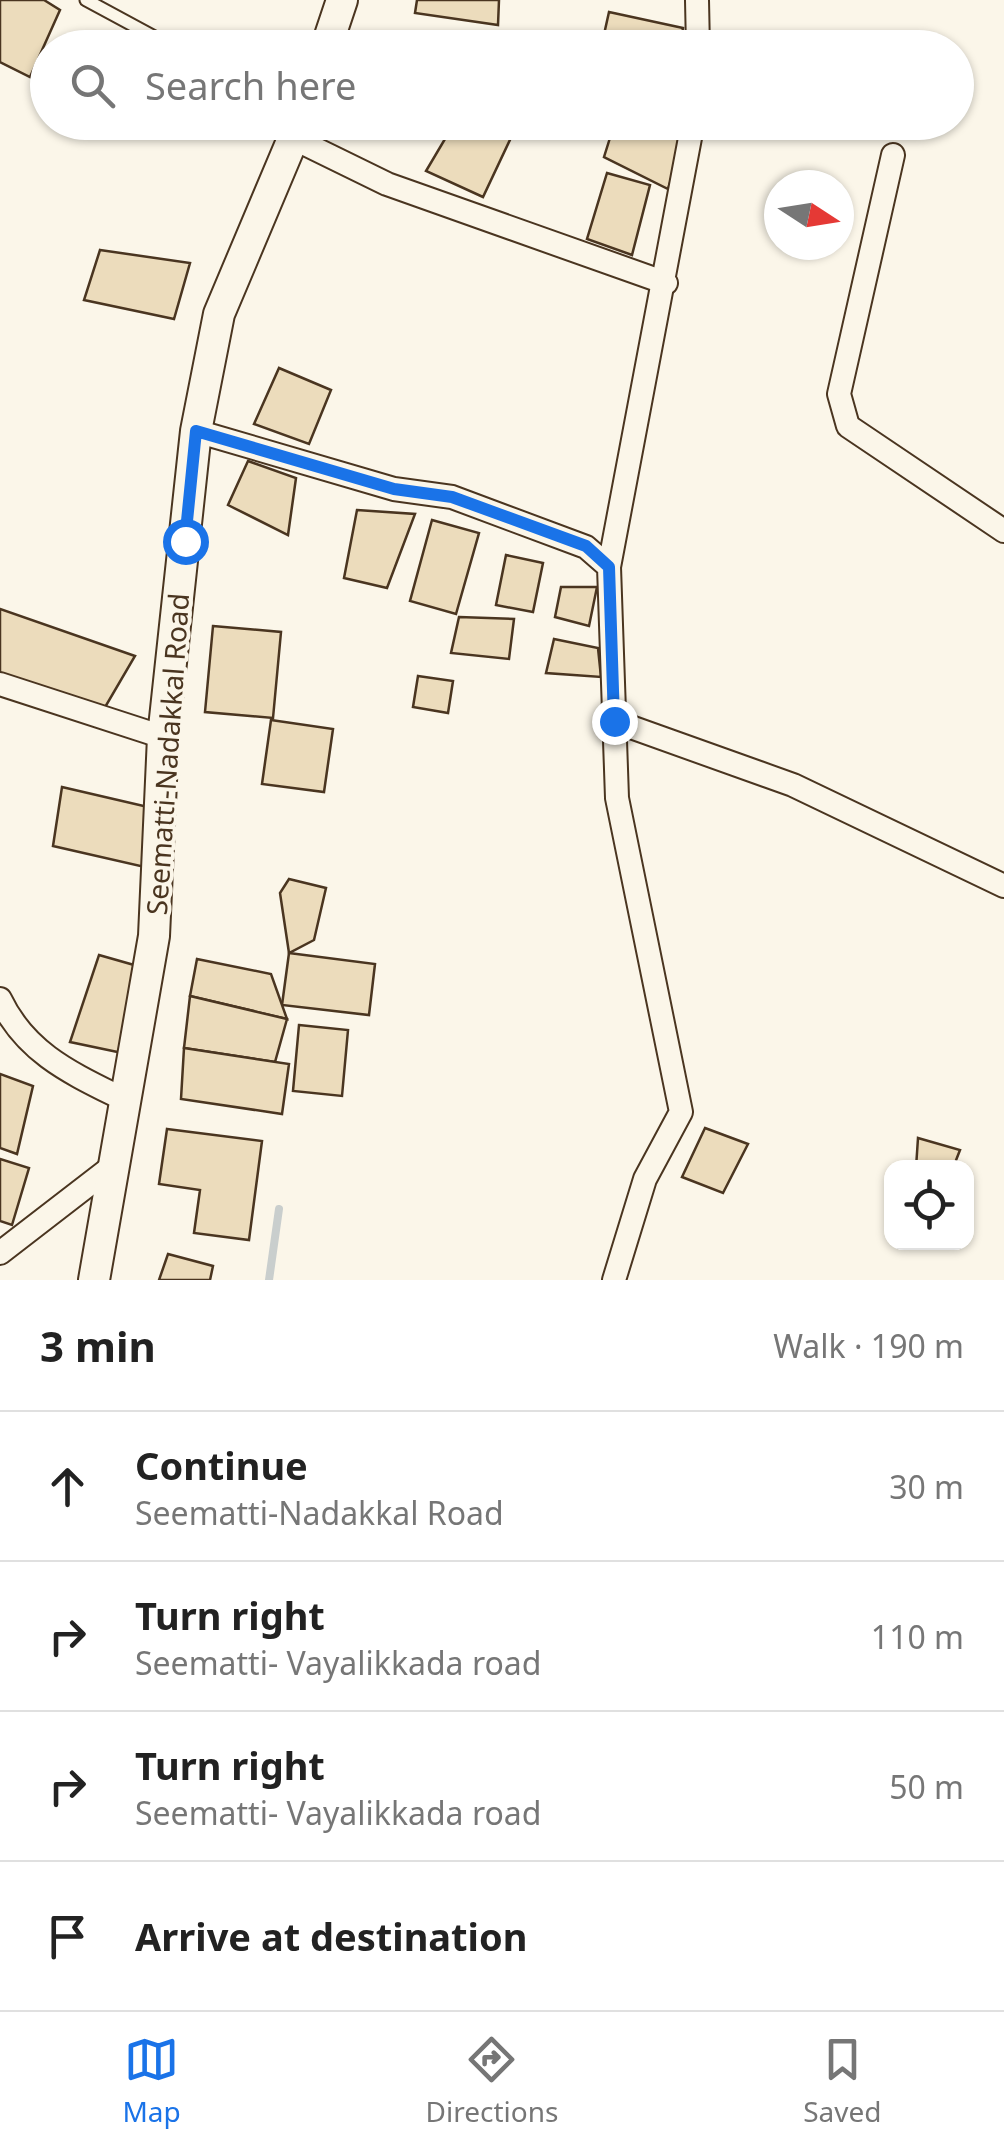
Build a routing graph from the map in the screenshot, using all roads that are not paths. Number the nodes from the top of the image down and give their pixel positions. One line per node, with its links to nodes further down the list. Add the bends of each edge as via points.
1 (86, 0): 4 (lane)
2 (342, 0): 5 (street)
3 (696, 0): 6 (street)
4 (142, 30)
5 (332, 30)
6 (697, 30)
7 (293, 140): 12 (street, Seematti-Nadakkal Road, via 219,314)
8 (315, 140): 11 (street, via 404,190)
9 (689, 140): 11 (street)
10 (894, 155): 13 (street, via 840,411 848,426)
11 (666, 283): 14 (street)
12 (196, 431): 14 (street, via 394,489 452,497 586,546); 17 (street, Seematti-Nadakkal Road)
13 (1004, 531)
14 (609, 567): 16 (street)
15 (0, 684): 17 (street)
16 (614, 721): 18 (street, via 793,785); 24 (street, via 617,798 681,1112 645,1179)
17 (163, 737): 20 (street, Seematti-Nadakkal Road, via 154,936)
18 (1004, 886)
19 (0, 999): 20 (street, via 28,1044)
20 (125, 1100): 21 (street, Seematti-Nadakkal Road)
21 (114, 1165): 22 (street); 23 (street, Seematti-Nadakkal Road)
22 (0, 1253)
23 (94, 1280)
24 (614, 1280)

